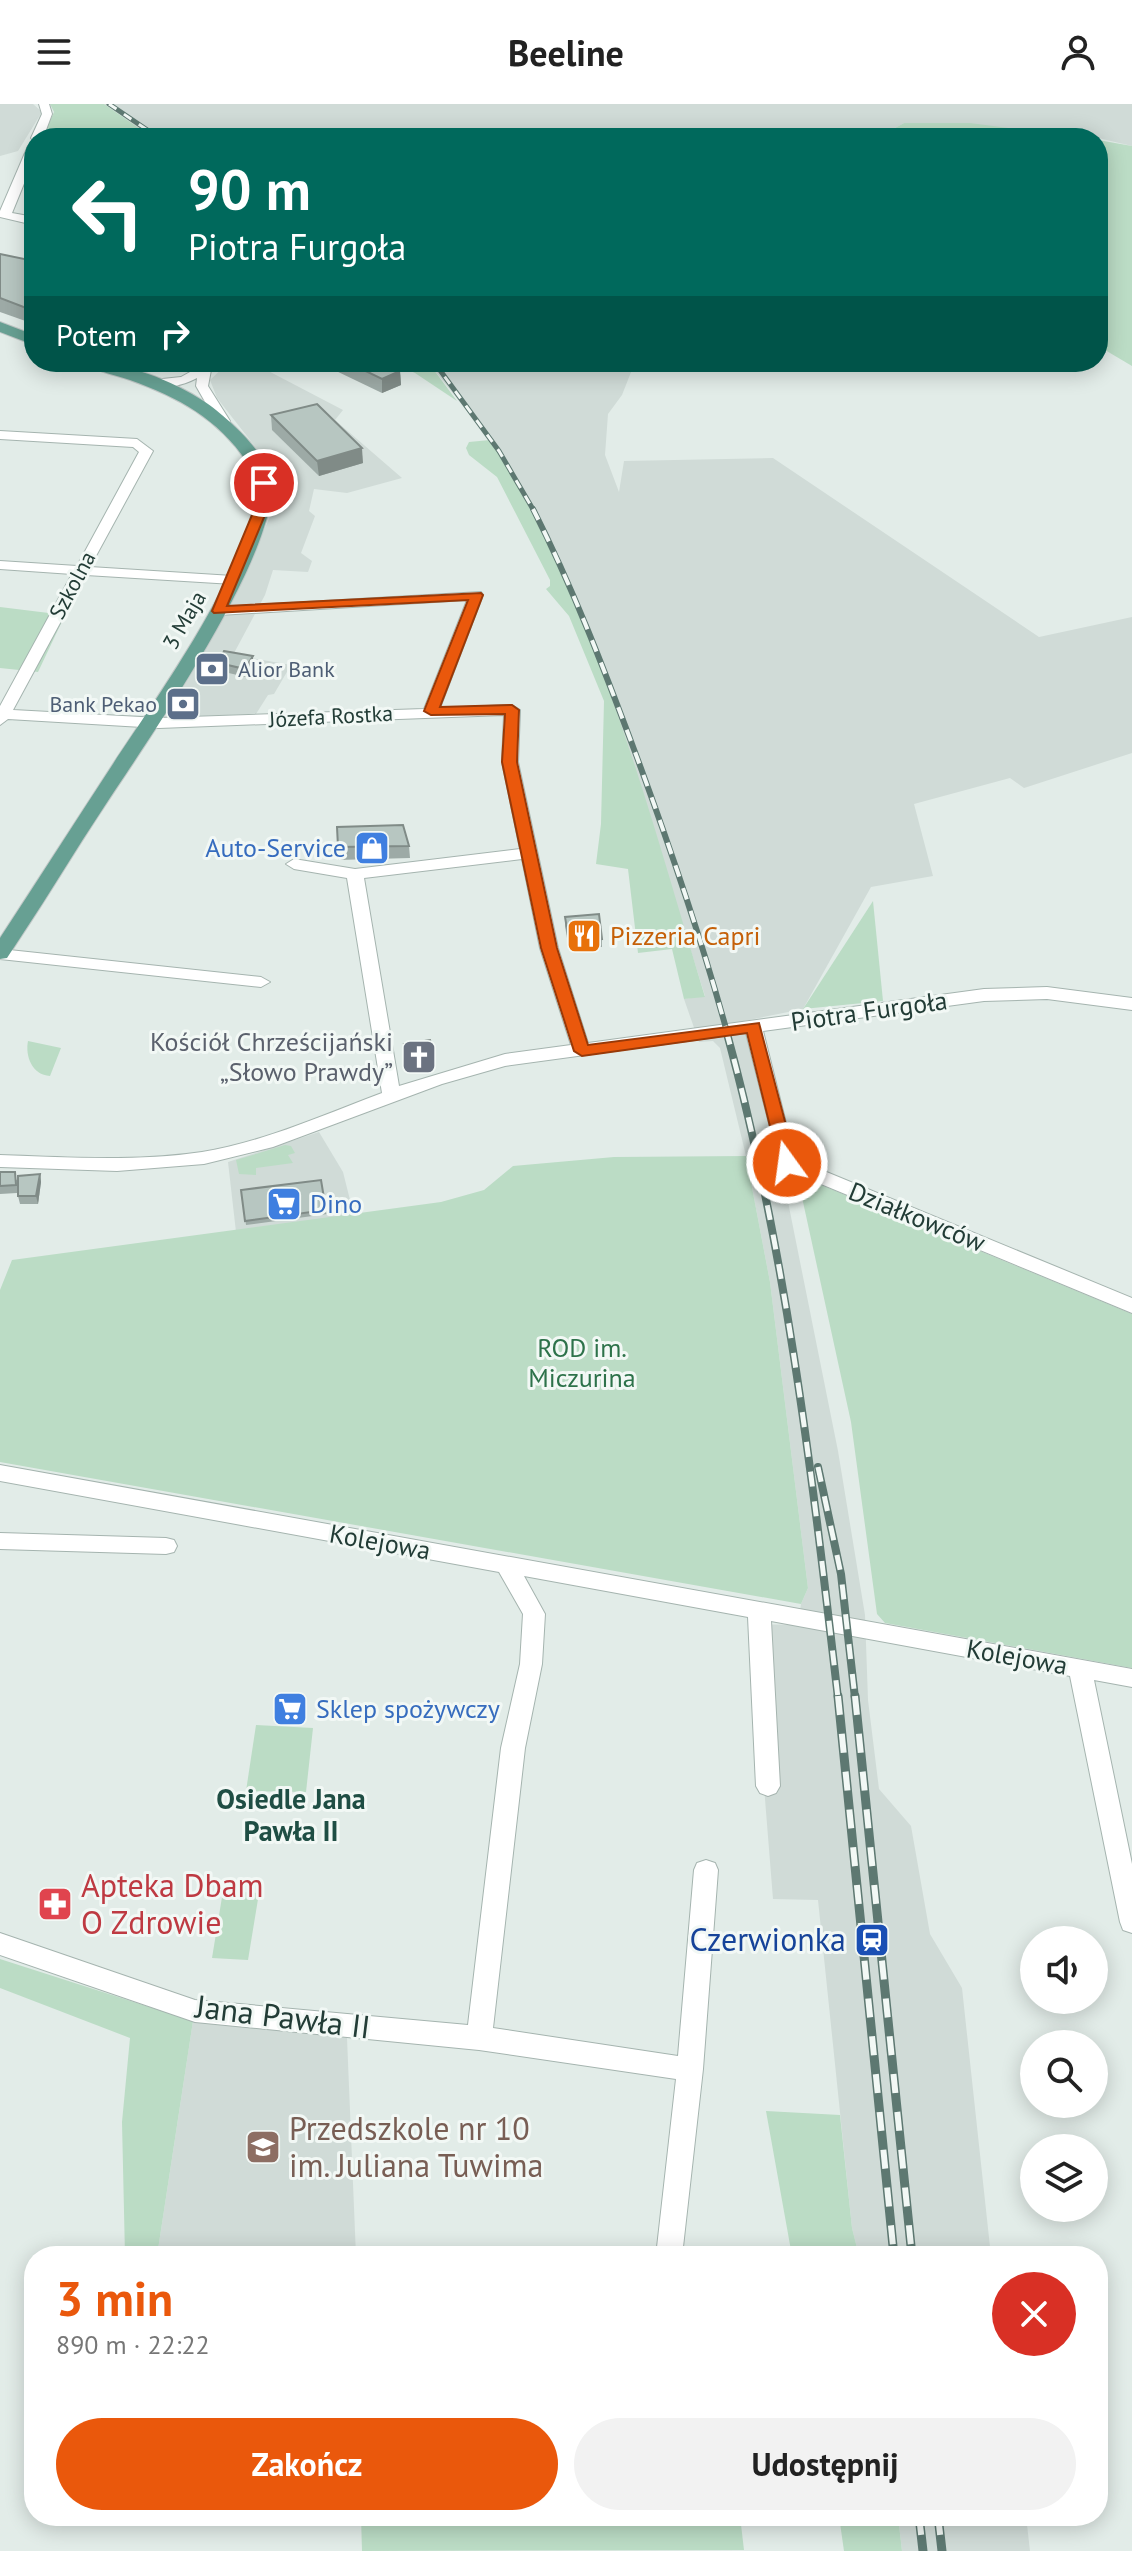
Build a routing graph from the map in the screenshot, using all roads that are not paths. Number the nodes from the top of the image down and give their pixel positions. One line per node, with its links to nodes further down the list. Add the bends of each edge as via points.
1 (44, 104): 2 (street, via 47,114)
2 (41, 128)
3 (24, 168): 4 (street)
4 (3, 214): 5 (street)
5 (24, 219)
6 (0, 327): 7 (main road)
7 (24, 336)
8 (120, 372): 11 (main road, 3 Maja)
9 (197, 372): 11 (street, via 181,381)
10 (208, 372): 12 (street, via 202,386)
11 (153, 384): 12 (main road, 3 Maja, via 192,399)
12 (223, 421): 17 (main road, 3 Maja, via 259,468 265,489)
13 (0, 435): 16 (street, Szkolna, via 137,443 146,451)
14 (0, 565): 16 (street)
15 (0, 572): 16 (street)
16 (78, 574): 17 (street); 20 (street, Szkolna)
17 (231, 584): 18 (main road, 3 Maja)
18 (219, 611): 19 (street, via 476,595); 21 (main road, 3 Maja)
19 (431, 711): 21 (street, Józefa Rostka); 22 (street, Józefa Rostka, via 512,710 510,762)
20 (1, 716): 21 (street, Józefa Rostka)
21 (150, 723): 25 (main road, 3 Maja)
22 (531, 853): 24 (street); 29 (street, via 549,948)
23 (294, 864): 24 (street)
24 (355, 874): 30 (street)
25 (0, 954): 26 (street)
26 (261, 982)
27 (1132, 1004): 28 (street, Piotra Furgoła, via 1022,992)
28 (753, 1027): 29 (street, Piotra Furgoła); 32 (street, Działkowców, via 787,1163)
29 (582, 1051): 30 (street, Piotra Furgoła, via 461,1070)
30 (391, 1094): 31 (street, Piotra Furgoła, via 293,1133 180,1162)
31 (0, 1161)
32 (1132, 1306)
33 (0, 1473): 36 (street, Kolejowa)
34 (0, 1541): 35 (street)
35 (166, 1546)
36 (507, 1566): 37 (street, Kolejowa); 44 (street, via 534,1614)
37 (759, 1611): 38 (street, Kolejowa); 40 (street)
38 (1080, 1669): 39 (street, Kolejowa); 42 (street)
39 (1132, 1678)
40 (768, 1786)
41 (706, 1870): 45 (street)
42 (1132, 1922)
43 (0, 1944): 44 (street, Jana Pawła II, via 195,2011)
44 (479, 2038): 45 (street, Jana Pawła II)
45 (690, 2069): 46 (street)
46 (670, 2246)

